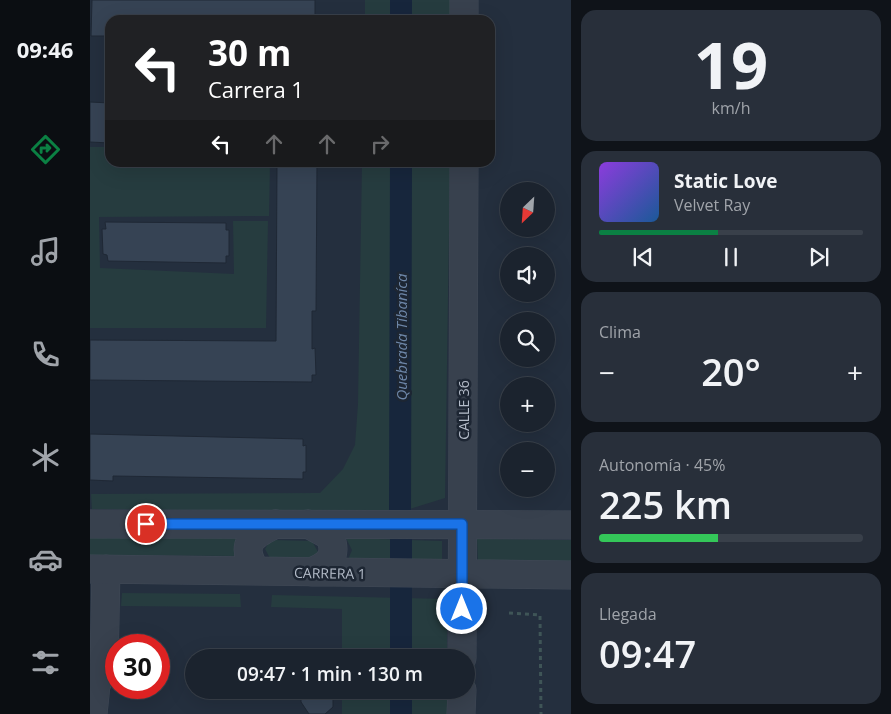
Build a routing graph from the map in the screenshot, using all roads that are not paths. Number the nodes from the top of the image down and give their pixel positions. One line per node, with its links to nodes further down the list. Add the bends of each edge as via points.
1 (464, 0): 2 (street)
2 (464, 15)
3 (465, 167): 7 (street, CALLE 36, via 472,196)
4 (90, 524): 5 (street)
5 (276, 524): 6 (street); 10 (street, via 250,541 248,555)
6 (308, 524): 7 (street); 11 (street, via 330,536 333,544 332,560)
7 (462, 524): 8 (street); 12 (street, CALLE 36)
8 (571, 525)
9 (96, 569): 10 (street, CARRERA 1); 15 (street); 16 (street, via 104,668)
10 (256, 571): 11 (street, CARRERA 1)
11 (311, 572): 12 (street, CARRERA 1)
12 (462, 575): 13 (street, CARRERA 1); 14 (street, CALLE 36)
13 (571, 576)
14 (462, 649)
15 (90, 657)
16 (93, 680): 18 (street)
17 (462, 699): 19 (street)
18 (93, 714)
19 (462, 714)

